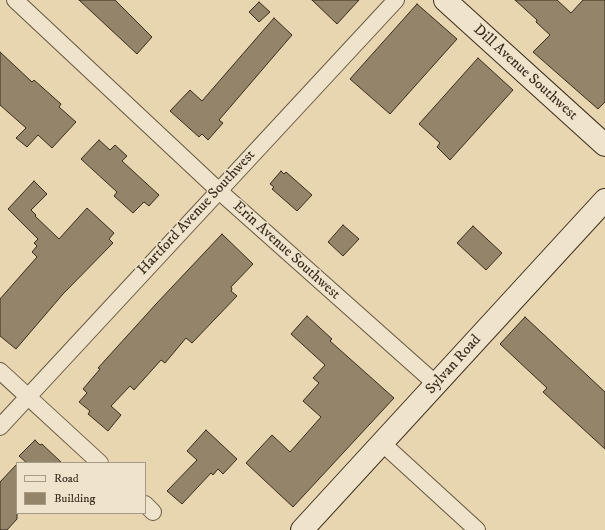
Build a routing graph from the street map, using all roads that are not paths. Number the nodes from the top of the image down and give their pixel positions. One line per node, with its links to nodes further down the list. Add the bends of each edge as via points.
1 (15, 0): 5 (street, Erin Avenue Southwest)
2 (396, 0): 5 (street, Hartford Avenue Southwest)
3 (453, 3): 4 (main road, Dill Avenue Southwest)
4 (605, 145)
5 (218, 190): 8 (street, Erin Avenue Southwest); 9 (street, Hartford Avenue Southwest)
6 (605, 200): 8 (main road, Sylvan Road)
7 (0, 371): 9 (street)
8 (436, 384): 11 (main road, Sylvan Road)
9 (29, 397): 10 (street, Hartford Avenue Southwest); 12 (street)
10 (0, 427)
11 (382, 443): 13 (main road, Sylvan Road); 14 (street)
12 (99, 462)
13 (302, 530)
14 (477, 530)

